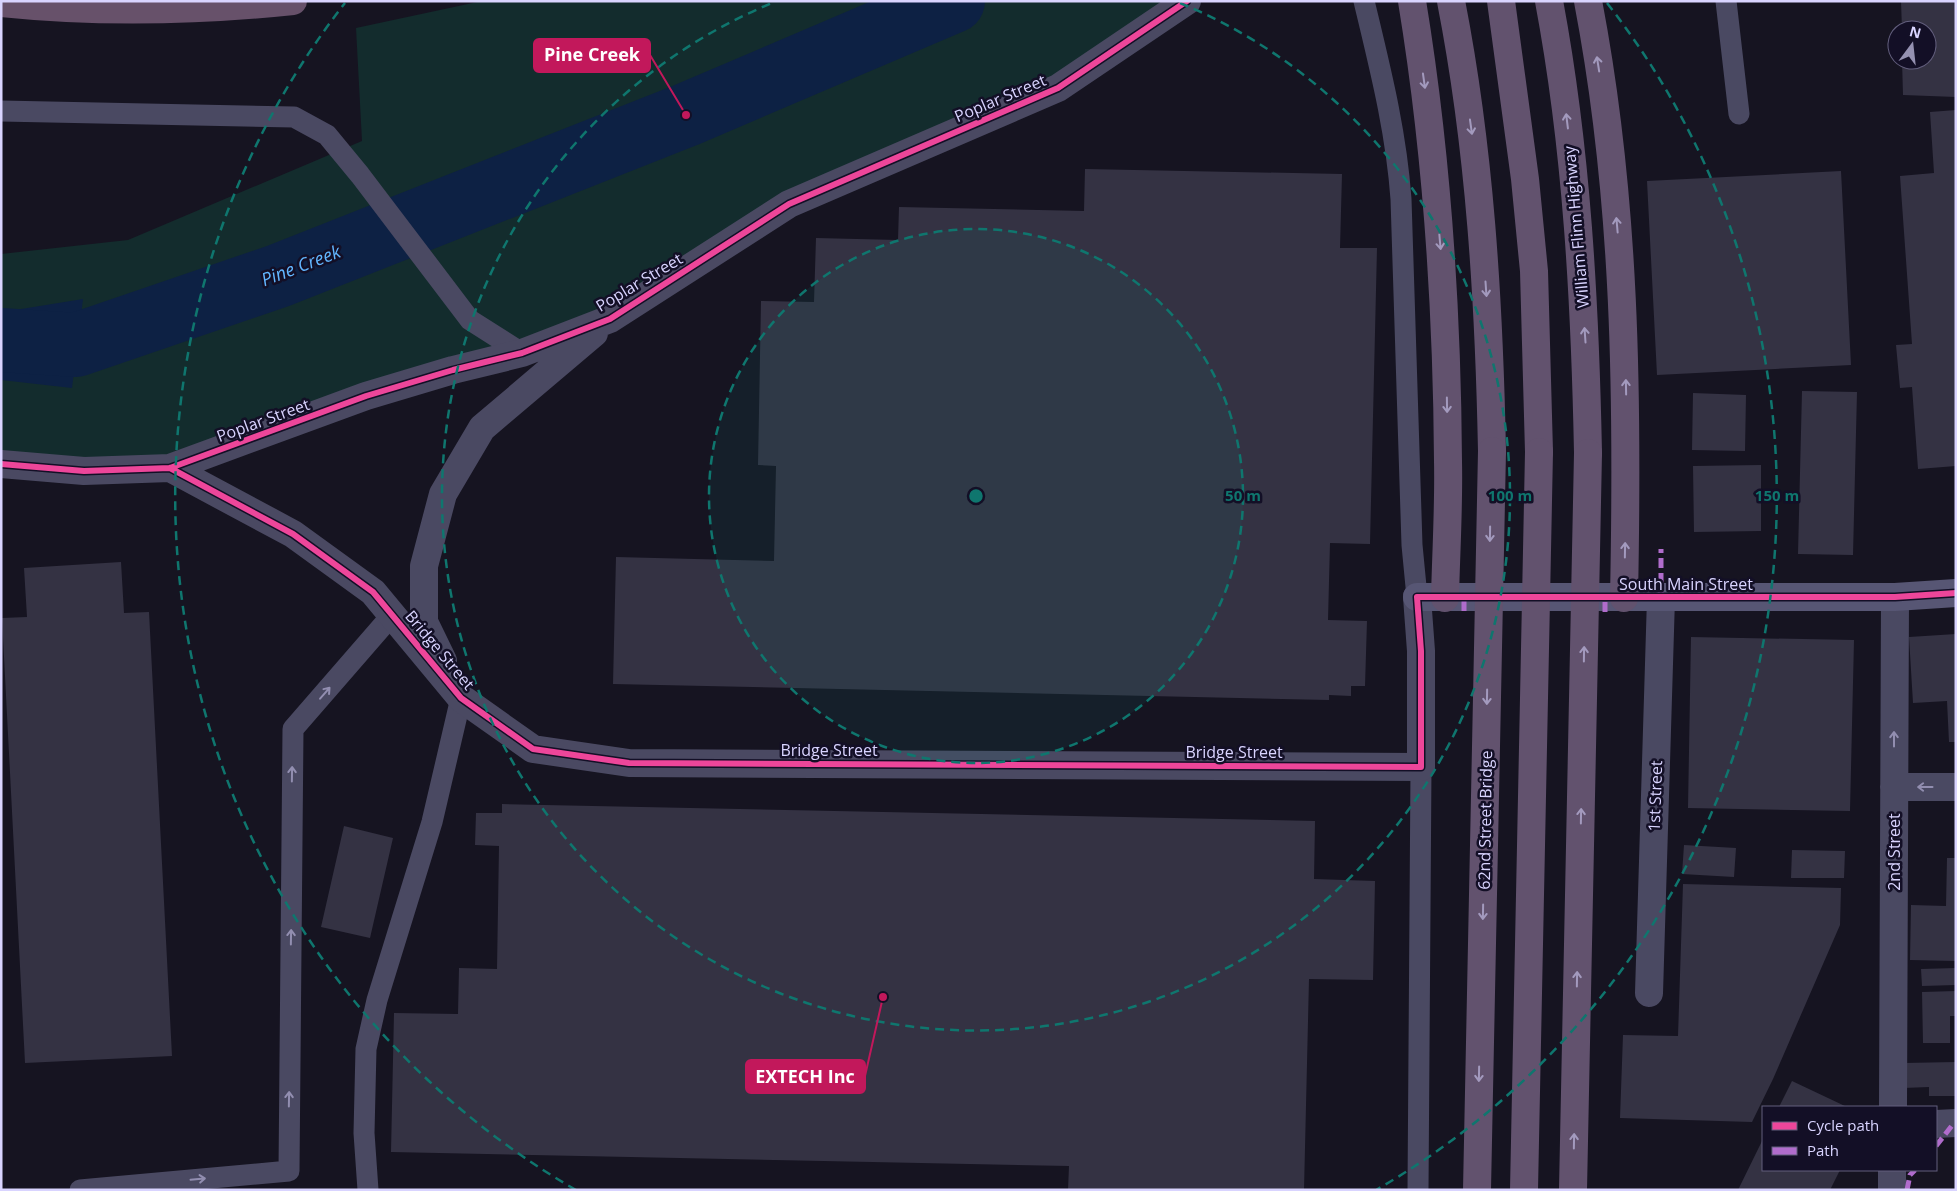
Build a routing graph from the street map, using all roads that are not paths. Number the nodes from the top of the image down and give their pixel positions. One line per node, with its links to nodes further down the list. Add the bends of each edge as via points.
1 (293, 1): 7 (highway, via 176,9 89,9)
2 (1187, 1): 13 (street, Poplar Street, via 1058,88 789,204)
3 (1364, 1): 18 (lane, via 1392,115 1402,199 1412,544)
4 (1412, 1): 20 (highway, one-way to 20, via 1429,120 1444,294 1448,463)
5 (1501, 1): 37 (highway, bridge, via 1523,160 1534,271 1539,452)
6 (1726, 1): 12 (lane)
7 (1, 3)
8 (1588, 3): 21 (highway, one-way to 8, via 1627,443 1621,264 1603,91)
9 (1550, 6): 38 (highway, William Flinn Highway, one-way to 9, bridge, via 1588,454 1586,344 1567,122)
10 (1454, 14): 36 (highway, 62nd Street Bridge, one-way to 36, bridge, via 1472,133 1482,240 1490,348 1492,450)
11 (1, 111): 14 (lane, via 294,117 327,134 470,320)
12 (1739, 114)
13 (610, 319): 14 (street, Poplar Street); 24 (street, via 482,428 443,494 424,566 424,622)
14 (522, 353): 16 (street, Poplar Street, via 366,396)
15 (1, 464): 16 (street, Poplar Street, via 84,471)
16 (170, 468): 23 (street, Bridge Street, via 293,534 372,592)
17 (1956, 593): 19 (main road, South Main Street)
18 (1417, 597): 20 (main road, South Main Street); 25 (street, via 1421,651)
19 (1895, 597): 22 (main road, South Main Street); 26 (street, 2nd Street, one-way to 19)
20 (1445, 598): 21 (main road, South Main Street)
21 (1624, 598): 22 (main road, South Main Street)
22 (1661, 598): 28 (street, 1st Street)
23 (392, 615): 24 (street, Bridge Street); 33 (lane, one-way to 23, via 288,1171 293,729)
24 (461, 698): 25 (street, Bridge Street, via 533,749 630,763); 34 (lane, via 432,822 377,1000 366,1049 364,1133)
25 (1420, 767): 35 (lane)
26 (1894, 787): 27 (street, one-way to 26); 29 (street, 2nd Street)
27 (1956, 787)
28 (1649, 993)
29 (1893, 1106)
30 (1937, 1124): 31 (street)
31 (1956, 1124)
32 (1892, 1171): 39 (street)
33 (80, 1190)
34 (368, 1190)
35 (1418, 1190)
36 (1477, 1190)
37 (1524, 1190)
38 (1573, 1190)
39 (1892, 1190)

